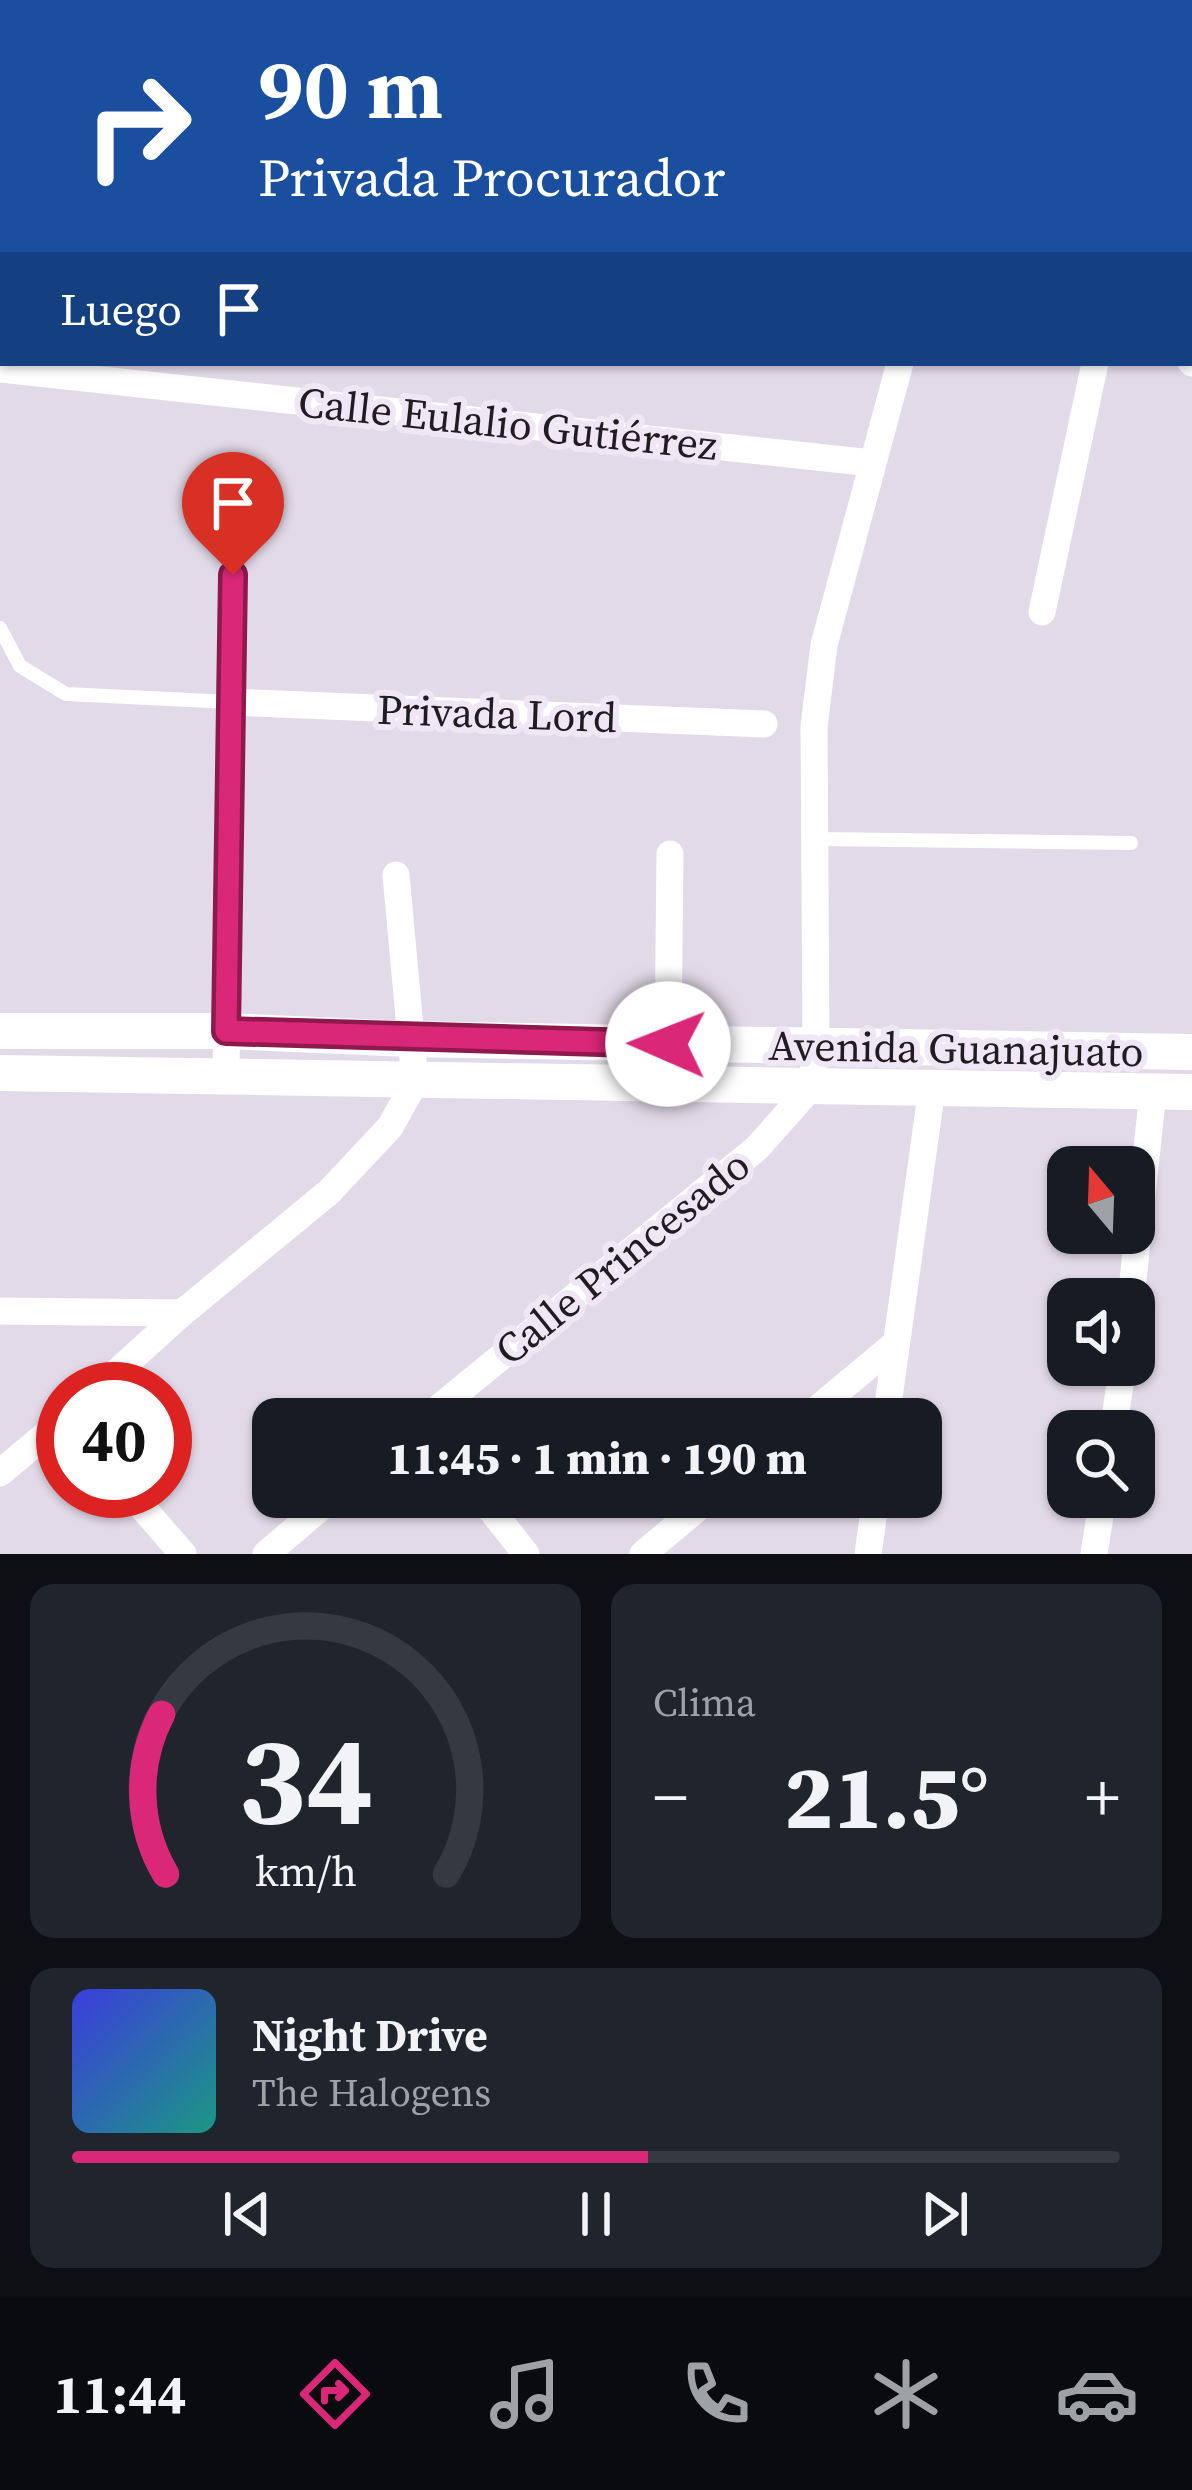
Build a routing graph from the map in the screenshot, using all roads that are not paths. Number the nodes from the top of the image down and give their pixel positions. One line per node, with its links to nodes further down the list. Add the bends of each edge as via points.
1 (898, 366): 4 (street)
2 (1094, 366): 6 (street)
3 (10, 368): 4 (street, Calle Eulalio Gutiérrez)
4 (872, 463): 10 (street, via 824,645 814,727)
5 (233, 575): 8 (street)
6 (1042, 612)
7 (0, 628): 8 (lane, via 20,666 66,694)
8 (230, 702): 9 (street, Privada Lord); 15 (street)
9 (764, 724)
10 (815, 838): 11 (lane); 18 (street)
11 (1131, 844)
12 (670, 854): 17 (street)
13 (396, 875): 16 (street)
14 (0, 1031): 15 (street, Avenida Guanajuato)
15 (226, 1031): 16 (street, Avenida Guanajuato); 21 (street)
16 (409, 1039): 17 (street, Avenida Guanajuato); 22 (street)
17 (668, 1044): 18 (street, Avenida Guanajuato)
18 (816, 1045): 19 (street, Avenida Guanajuato); 23 (street)
19 (1192, 1052)
20 (0, 1073): 21 (street, Avenida Guanajuato)
21 (226, 1074): 22 (street, Avenida Guanajuato)
22 (415, 1082): 23 (street, Avenida Guanajuato); 29 (street, via 390,1127 328,1192)
23 (812, 1086): 24 (street, Avenida Guanajuato); 32 (street, Calle Princesado, via 757,1148)
24 (932, 1088): 25 (street, Avenida Guanajuato); 30 (street)
25 (1154, 1092): 26 (street, Avenida Guanajuato); 27 (street)
26 (1192, 1092)
27 (1133, 1278)
28 (0, 1311): 29 (street)
29 (182, 1313): 31 (street)
30 (896, 1342): 33 (street); 34 (street)
31 (128, 1362)
32 (451, 1398)
33 (830, 1398)
34 (889, 1398)
35 (36, 1443): 36 (street)
36 (0, 1473)
37 (152, 1518): 43 (street)
38 (308, 1518): 44 (street)
39 (498, 1518): 45 (street)
40 (686, 1518): 46 (street)
41 (873, 1518): 47 (street)
42 (1100, 1518): 48 (street)
43 (183, 1554)
44 (266, 1554)
45 (526, 1554)
46 (643, 1554)
47 (868, 1554)
48 (1094, 1554)

